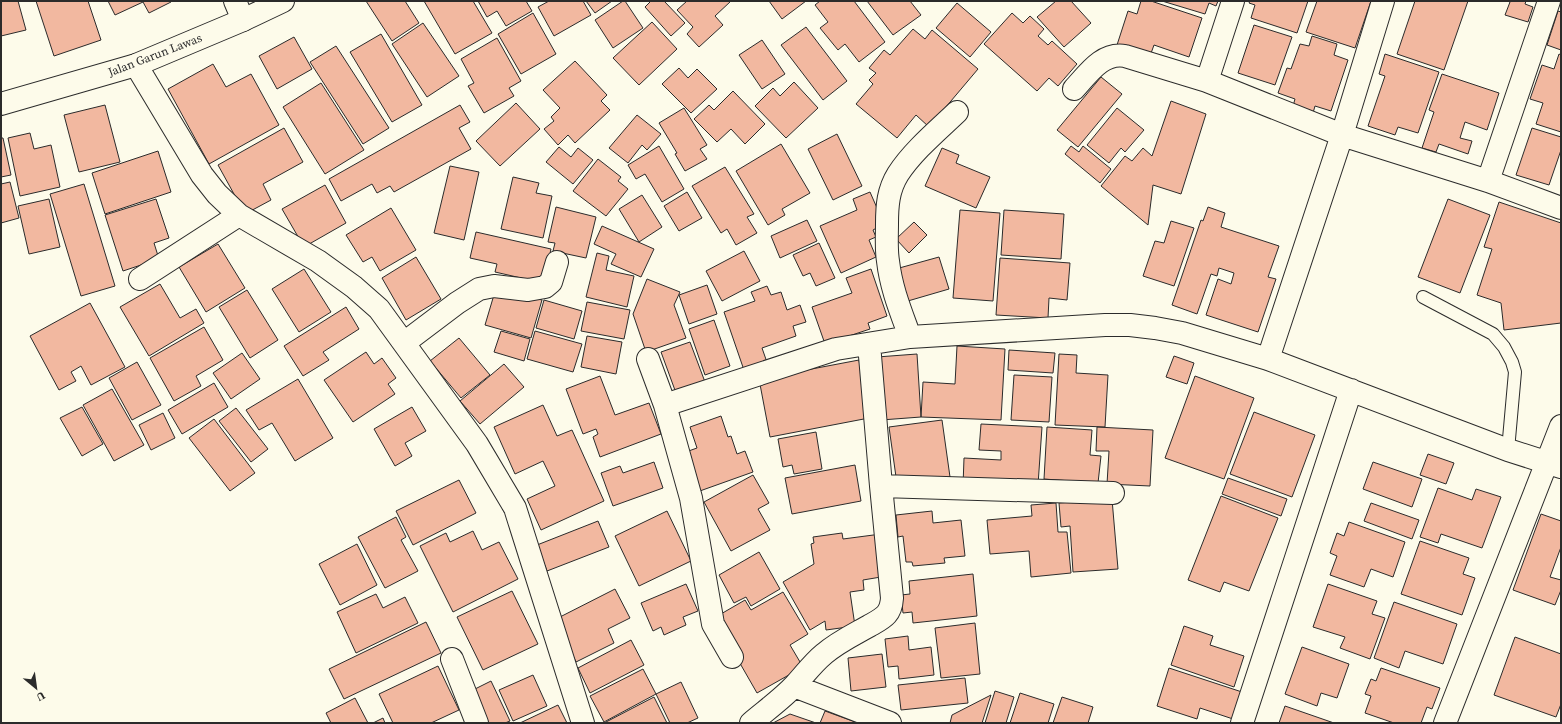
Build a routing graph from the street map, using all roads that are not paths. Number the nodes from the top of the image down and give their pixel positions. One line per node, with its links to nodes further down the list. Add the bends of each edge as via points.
1 (283, 1): 5 (street, Jalan Garun Lawas)
2 (1233, 1): 7 (street)
3 (1383, 1): 11 (street)
4 (1549, 1): 12 (street)
5 (239, 11): 6 (street, Jalan Garun Lawas)
6 (136, 65): 9 (street, Jalan Garun Lawas); 14 (street, via 202,175)
7 (1206, 81): 8 (street, via 1119,55 1099,63); 11 (street)
8 (1074, 89)
9 (1, 104)
10 (957, 112): 18 (street, via 898,173 888,198 887,259 894,293)
11 (1342, 135): 12 (street); 22 (street)
12 (1488, 181): 13 (street)
13 (1561, 208)
14 (240, 216): 16 (street); 19 (street, via 318,261 354,287 379,309)
15 (557, 262): 19 (street, via 551,282 545,287 528,290 494,286 479,289)
16 (140, 279)
17 (1423, 297): 26 (lane, via 1493,334 1504,347 1515,372)
18 (910, 337): 20 (street); 22 (street, via 1130,325 1182,334)
19 (404, 343): 34 (street, via 478,444 515,508)
20 (869, 344): 24 (street, via 811,356); 28 (street)
21 (648, 359): 24 (street)
22 (1268, 359): 23 (street)
23 (1351, 390): 26 (street); 37 (street)
24 (665, 405): 30 (street, via 691,498 713,624)
25 (1561, 426): 27 (street)
26 (1508, 450): 27 (street)
27 (1554, 465): 38 (street)
28 (881, 486): 29 (street); 32 (street, via 891,607 879,620 825,653)
29 (1113, 494)
30 (732, 658)
31 (452, 659): 33 (street)
32 (794, 686): 35 (street); 36 (street)
33 (477, 723)
34 (583, 723)
35 (750, 723)
36 (890, 723)
37 (1242, 723)
38 (1445, 723)

